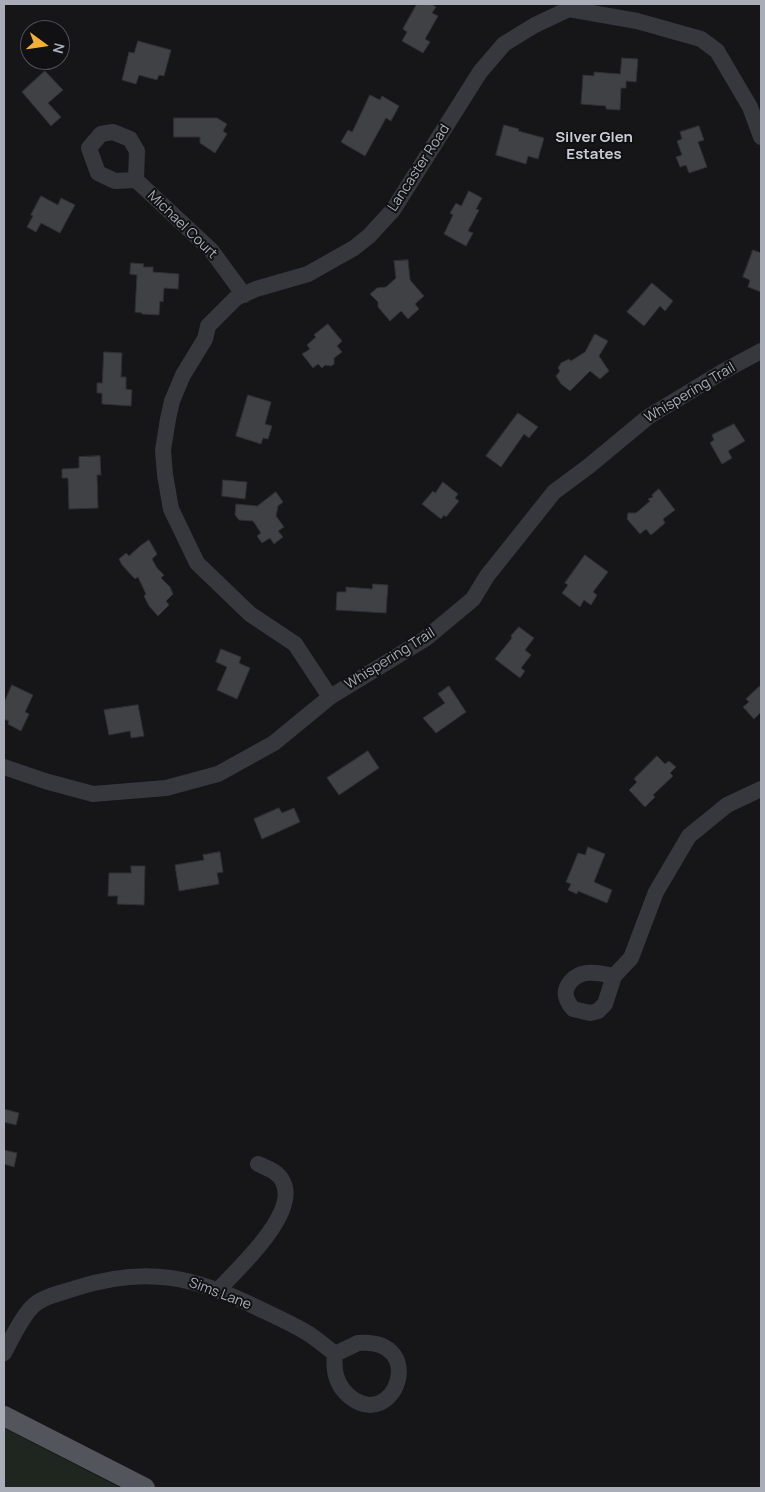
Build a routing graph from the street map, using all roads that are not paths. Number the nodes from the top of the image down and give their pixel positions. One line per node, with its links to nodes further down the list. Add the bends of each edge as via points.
1 (572, 7): 2 (street, Lancaster Road, via 701,39 717,51 750,107); 4 (street, Lancaster Road, via 535,24 504,44 480,72 393,210 369,236 308,274)
2 (761, 137)
3 (136, 180): 4 (street, Michael Court, via 210,250)
4 (244, 295): 6 (street, Lancaster Road, via 236,298 208,326 205,339 183,375 172,401 163,450 171,508 197,563 250,614 296,644)
5 (761, 352): 6 (street, Whispering Trail, via 648,417 554,492 473,599 426,639)
6 (330, 697): 7 (street, Whispering Trail, via 274,743 218,774 166,788 93,794)
7 (4, 767)
8 (761, 789): 9 (street, via 727,805 689,836 656,892 631,958)
9 (614, 976)
10 (258, 1164): 11 (street, via 273,1170 283,1181 286,1194 283,1206 267,1238)
11 (218, 1290): 12 (street, Sims Lane, via 191,1281 148,1276 86,1285 47,1298 32,1307); 13 (street, Sims Lane, via 306,1332)
12 (4, 1353)
13 (335, 1354)
14 (4, 1416): 15 (main road)
15 (144, 1488)

